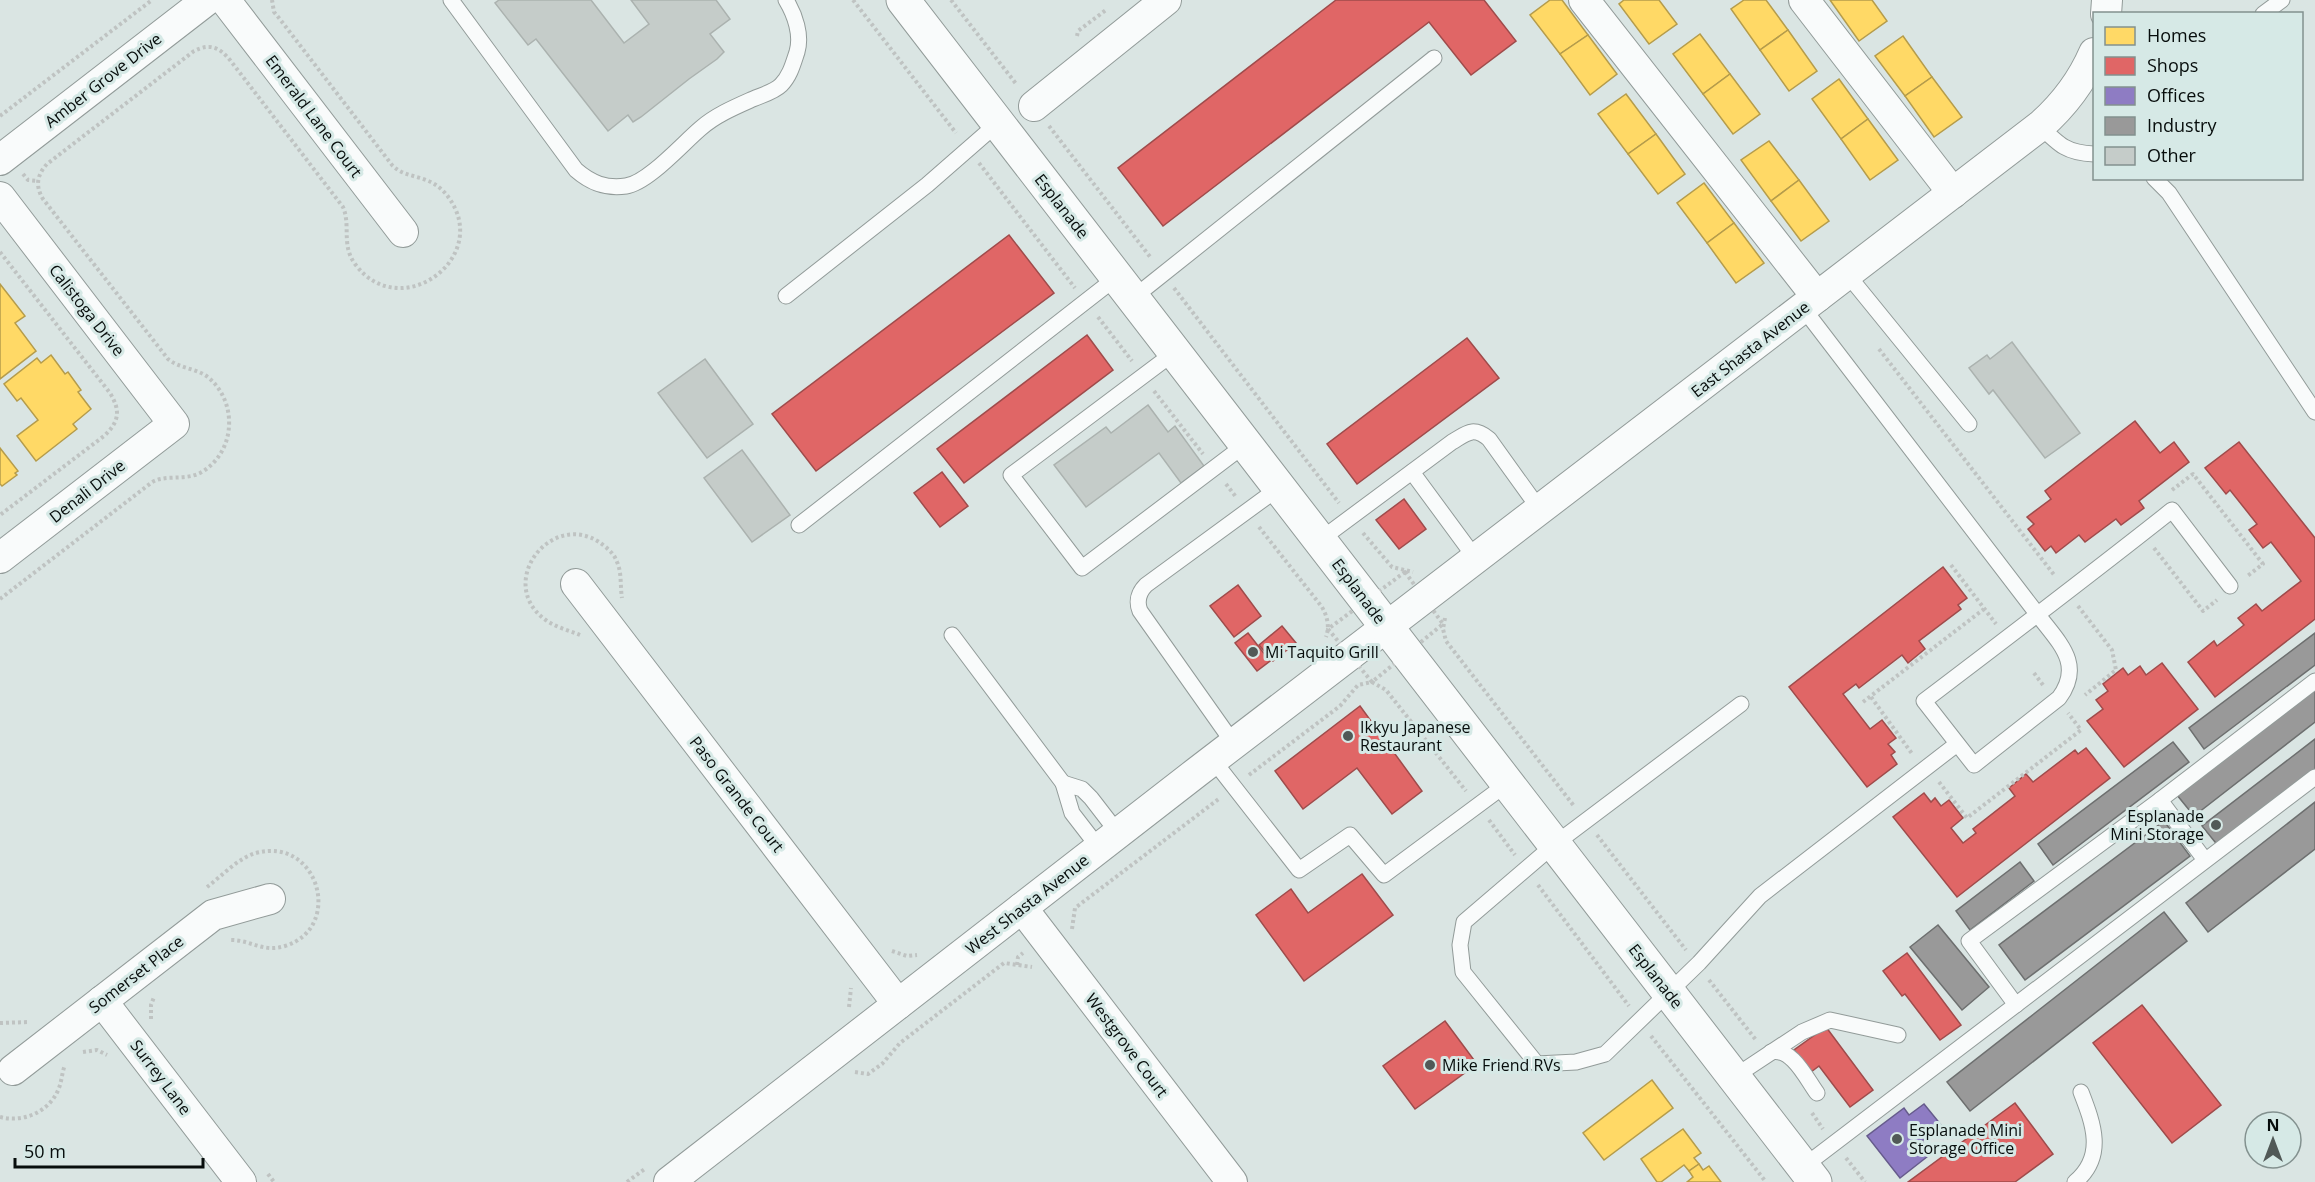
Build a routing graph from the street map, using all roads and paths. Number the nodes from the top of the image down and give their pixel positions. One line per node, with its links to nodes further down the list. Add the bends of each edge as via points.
1 (152, 0): 20 (path)
2 (207, 0): 25 (street, Amber Grove Drive)
3 (225, 0): 29 (street, Emerald Lane Court)
4 (272, 0): 58 (path, via 274,12 392,165 400,172 429,180 450,198 459,227 454,255 439,275 418,286 397,288 372,280 351,256 343,207 230,60 213,46 194,51 47,164 39,176 38,187 43,199 168,359 201,373 216,385 229,414 226,444 215,461 200,472 183,478 156,479)
5 (451, 0): 6 (lane, via 576,170 590,182 627,186 644,179 704,126 782,84 792,69 799,46 796,22)
6 (786, 0)
7 (853, 0): 23 (path)
8 (903, 0): 21 (main road, Esplanade)
9 (951, 0): 19 (path)
10 (1166, 0): 19 (street)
11 (1584, 0): 36 (street)
12 (1804, 0): 27 (street)
13 (2282, 0): 15 (lane)
14 (1112, 6): 16 (path)
15 (2266, 12)
16 (1078, 31)
17 (2093, 55): 22 (street, East Shasta Avenue, via 2071,95)
18 (1434, 58): 31 (lane)
19 (1034, 106): 31 (path)
20 (0, 116)
21 (998, 123): 23 (lane); 33 (main road, Esplanade)
22 (2040, 126): 24 (lane, via 2061,147); 27 (street, East Shasta Avenue)
23 (968, 149): 34 (lane); 35 (path)
24 (2093, 154)
25 (0, 160)
26 (2156, 180): 39 (lane, via 2169,193)
27 (1953, 193): 32 (street, East Shasta Avenue)
28 (0, 197): 40 (street, Calistoga Drive)
29 (403, 232)
30 (0, 252): 48 (path, via 110,393 118,412 116,423 104,436)
31 (1163, 274): 33 (lane); 49 (path)
32 (1847, 274): 36 (street, East Shasta Avenue); 41 (lane)
33 (1125, 288): 35 (lane); 37 (main road, Esplanade)
34 (786, 296)
35 (1086, 301): 38 (path); 50 (lane)
36 (1810, 303): 46 (street, East Shasta Avenue); 61 (lane)
37 (1174, 352): 38 (lane); 42 (main road, Esplanade)
38 (1143, 376): 43 (path); 43 (lane, via 1011,475 1082,568)
39 (2315, 412)
40 (174, 424): 52 (street, Denali Drive)
41 (1969, 424)
42 (1246, 444): 43 (lane); 45 (main road, Esplanade)
43 (1214, 468): 47 (path)
44 (1412, 472): 46 (lane, via 1464,435 1481,432); 49 (lane); 53 (lane)
45 (1280, 487): 47 (lane); 51 (main road, Esplanade)
46 (1540, 510): 53 (street, East Shasta Avenue)
47 (1247, 511): 66 (path, via 1322,607 1329,629); 74 (lane, via 1146,585 1137,603)
48 (0, 515)
49 (1351, 518): 51 (lane); 55 (path, via 1392,567)
50 (799, 525)
51 (1320, 540): 62 (main road, Esplanade)
52 (0, 558)
53 (1476, 559): 62 (street, East Shasta Avenue)
54 (1951, 565): 60 (path)
55 (1417, 572)
56 (576, 584): 99 (street, Paso Grande Court)
57 (2230, 586): 61 (lane, via 2172,510)
58 (0, 599)
59 (623, 605): 65 (path, via 617,562 604,546 576,535 544,545 527,571 528,597 543,618)
60 (1984, 609): 63 (path); 69 (path)
61 (2038, 615): 73 (lane, via 1924,701); 73 (lane, via 2067,656 2067,687 2059,698 1974,765)
62 (1387, 627): 74 (street, West Shasta Avenue); 77 (main road, Esplanade)
63 (1998, 627)
64 (952, 635): 76 (lane)
65 (584, 638)
66 (1325, 640)
67 (1446, 640): 81 (path)
68 (2315, 681): 79 (lane)
69 (1870, 697): 70 (path); 72 (path)
70 (1863, 702)
71 (1741, 704): 81 (lane)
72 (1888, 722)
73 (1957, 744): 93 (lane, via 1760,896)
74 (1223, 752): 78 (lane); 82 (street, West Shasta Avenue)
75 (2315, 777): 84 (lane)
76 (1063, 783): 82 (lane, via 1072,813); 82 (lane, via 1082,789 1091,798)
77 (1508, 783): 80 (lane); 83 (main road, Esplanade)
78 (1234, 787): 80 (lane, via 1299,870 1350,835 1384,875); 80 (path, via 1340,706 1358,685 1372,682 1386,690); 89 (path, via 1075,908)
79 (2160, 800): 84 (lane); 100 (lane, via 1969,941)
80 (1478, 806): 85 (path)
81 (1586, 821): 83 (lane); 93 (path)
82 (1108, 841): 88 (street, West Shasta Avenue)
83 (1555, 844): 85 (lane); 97 (main road, Esplanade)
84 (2205, 860): 100 (lane)
85 (1525, 870): 103 (path); 103 (lane, via 1464,922 1460,945 1463,972 1537,1064 1576,1062 1605,1054)
86 (200, 892): 90 (path, via 246,857 266,851 299,859 316,883 318,909 311,927 297,941 267,948 236,940)
87 (270, 899): 98 (street, Somerset Place, via 213,915)
88 (1022, 908): 99 (street, West Shasta Avenue); 124 (street, Westgrove Court)
89 (1071, 936)
90 (223, 942)
91 (887, 946): 92 (path, via 907,956)
92 (923, 953)
93 (1697, 965): 97 (lane); 108 (path)
94 (1037, 973): 113 (path, via 1031,966 1004,963 900,1043 882,1064 868,1074 856,1071)
95 (850, 984): 101 (path, via 852,998)
96 (157, 993): 105 (path, via 151,1013)
97 (1669, 993): 103 (lane); 112 (main road, Esplanade)
98 (102, 1001): 111 (street, Somerset Place); 120 (street, Surrey Lane)
99 (898, 1004): 119 (street, West Shasta Avenue)
100 (2016, 1005): 118 (lane)
101 (847, 1011)
102 (35, 1020): 104 (path)
103 (1640, 1021): 125 (path)
104 (0, 1023)
105 (155, 1028)
106 (1898, 1035): 108 (lane, via 1830,1020 1802,1032)
107 (76, 1054): 109 (path, via 97,1050)
108 (1770, 1054): 112 (lane); 115 (lane, via 1779,1050 1788,1054)
109 (111, 1058)
110 (69, 1059): 117 (path, via 59,1089 45,1107 26,1118)
111 (13, 1070)
112 (1734, 1077): 121 (main road, Esplanade)
113 (847, 1078)
114 (2081, 1092): 127 (lane, via 2094,1128 2094,1154)
115 (1817, 1093)
116 (1809, 1109): 118 (path)
117 (0, 1117)
118 (1834, 1143): 121 (lane); 126 (path)
119 (660, 1173): 123 (path)
120 (252, 1174): 122 (path)
121 (1809, 1174)
122 (274, 1182)
123 (627, 1182)
124 (1232, 1182)
125 (1766, 1182)
126 (1865, 1182)
127 (2075, 1182)

